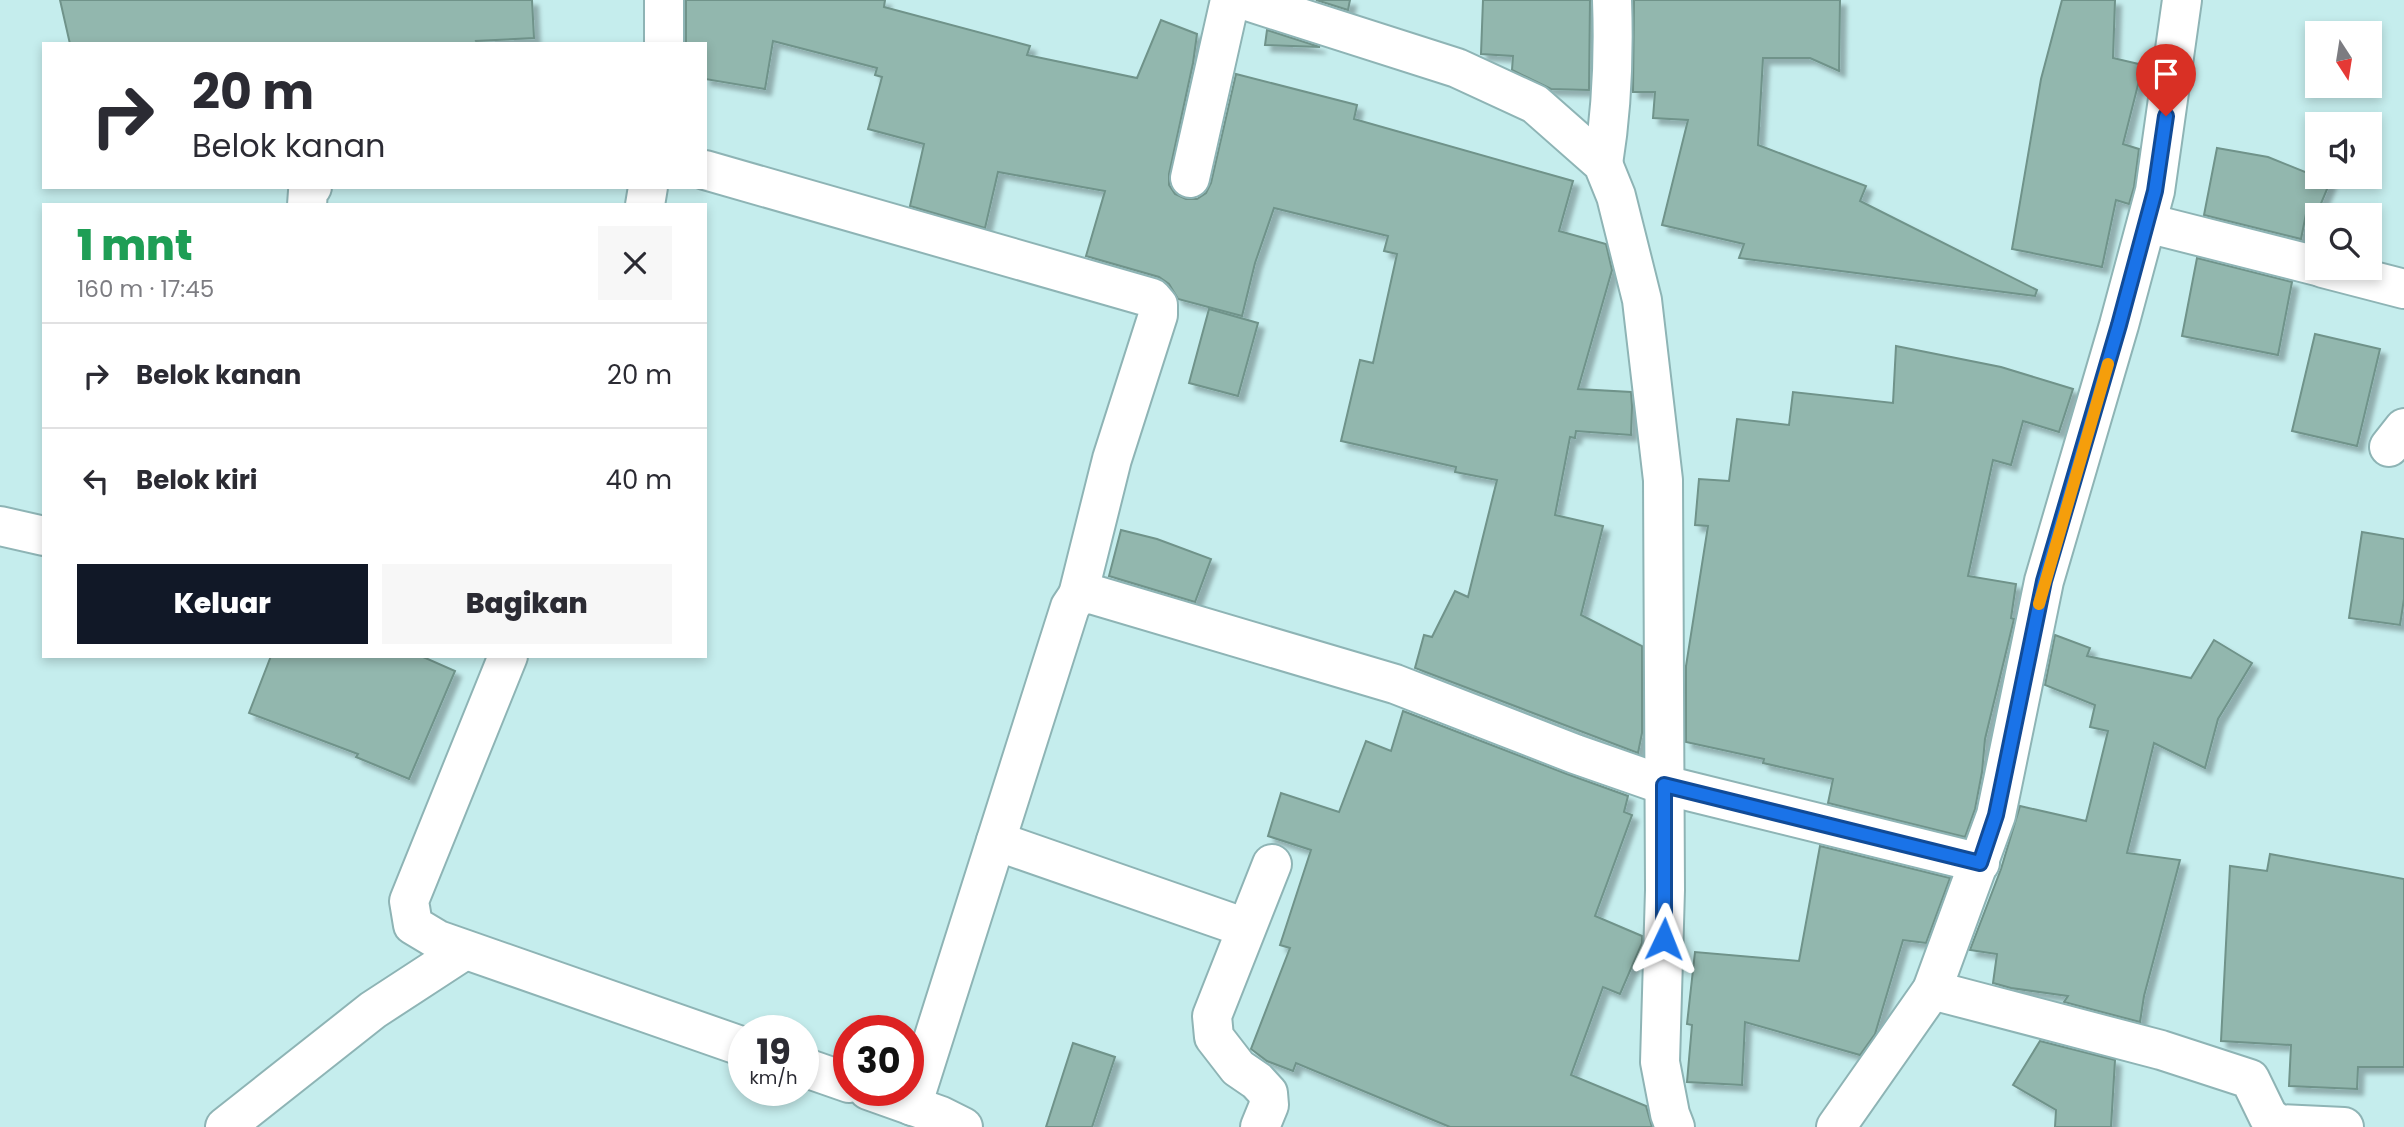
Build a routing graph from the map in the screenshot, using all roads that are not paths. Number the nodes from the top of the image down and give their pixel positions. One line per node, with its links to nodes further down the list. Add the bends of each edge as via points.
1 (664, 0): 6 (street)
2 (1230, 0): 9 (street)
3 (1244, 0): 7 (street, via 1477,77 1535,104)
4 (1612, 0): 7 (street, via 1611,117)
5 (2182, 0): 10 (street)
6 (664, 42)
7 (1603, 164): 18 (street, via 1616,196 1642,300 1663,480)
8 (707, 171): 16 (street, via 1152,298 1158,315 1112,459)
9 (1189, 178)
10 (2147, 223): 11 (street); 21 (street, via 2044,581 1996,815)
11 (2305, 263)
12 (2369, 280): 13 (street)
13 (2404, 289)
14 (0, 526): 15 (street)
15 (42, 536)
16 (1078, 595): 18 (street, via 1091,594 1395,684); 19 (street, via 1070,607)
17 (507, 658): 23 (street, via 409,901 413,925)
18 (1664, 785): 21 (street); 31 (street, via 1660,1062)
19 (996, 841): 22 (street); 26 (street)
20 (1272, 863): 22 (street)
21 (1980, 863): 24 (street)
22 (1246, 928): 30 (street, via 1212,1016 1214,1037 1238,1068 1268,1093)
23 (465, 950): 25 (street); 28 (street, via 373,1010)
24 (1932, 990): 32 (street); 33 (street, via 2161,1050 2250,1079 2268,1116 2278,1124)
25 (728, 1041)
26 (924, 1068)
27 (912, 1106): 29 (street)
28 (225, 1127)
29 (963, 1127)
30 (1261, 1127)
31 (1675, 1127)
32 (1836, 1127)
33 (2344, 1127)

